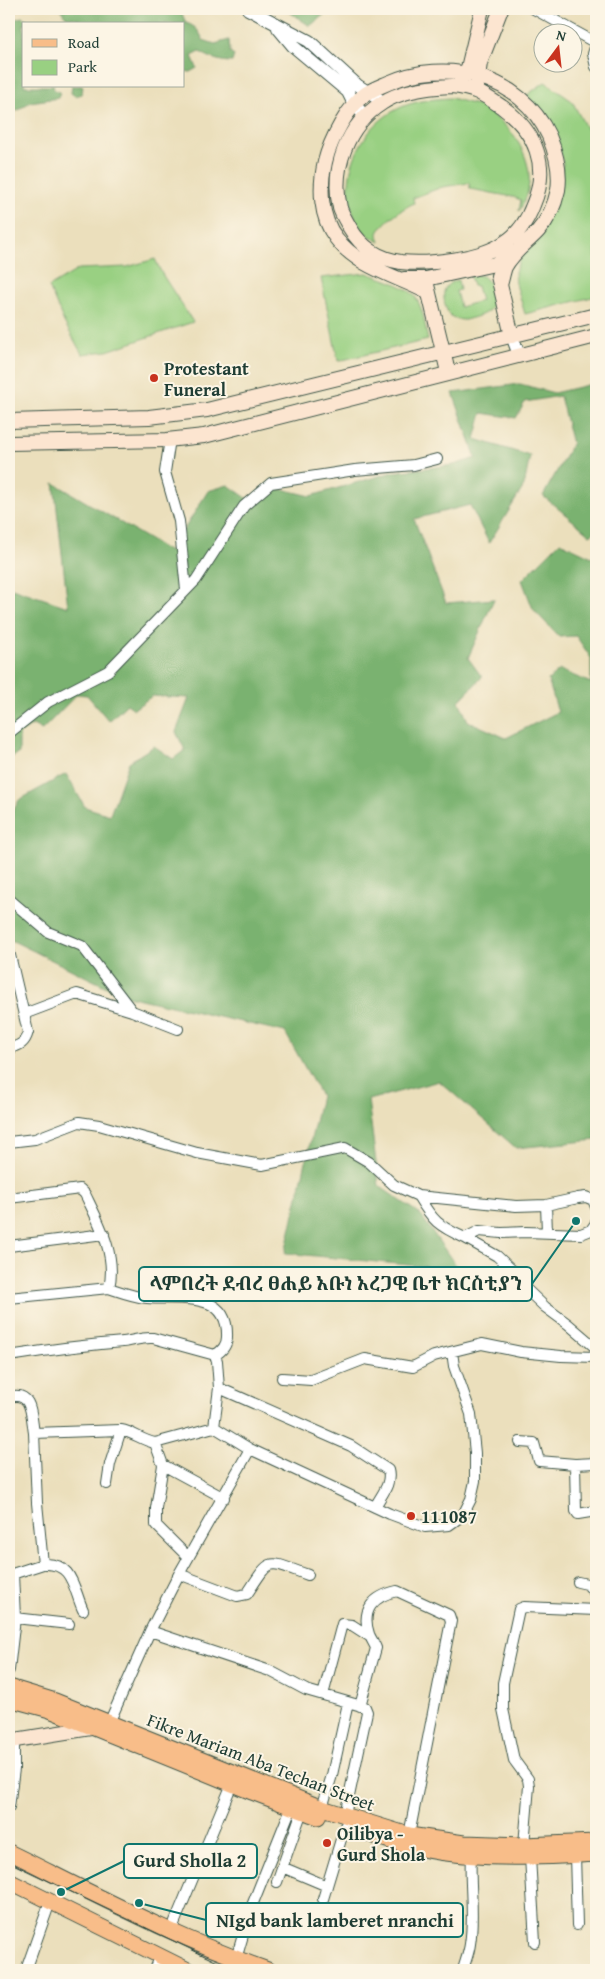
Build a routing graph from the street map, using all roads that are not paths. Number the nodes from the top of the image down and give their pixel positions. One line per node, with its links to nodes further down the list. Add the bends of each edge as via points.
1 (248, 9): 5 (street)
2 (482, 9): 8 (main road, via 468,68)
3 (501, 9): 8 (main road, via 480,63)
4 (534, 9): 6 (street)
5 (274, 24): 11 (street, via 309,41); 13 (street, via 293,46 348,92)
6 (596, 43): 7 (street, via 593,54)
7 (596, 67)
8 (472, 74): 9 (main road); 10 (main road); 11 (main road, via 435,70 402,77); 15 (main road, via 503,86 525,102 545,127 558,156 558,190 550,214)
9 (456, 86): 10 (main road); 12 (main road, via 431,87)
10 (477, 90): 16 (main road, via 512,115 526,130 539,154 539,192 526,222 514,236)
11 (368, 92): 12 (street); 13 (main road)
12 (383, 102): 14 (main road)
13 (354, 104): 14 (street); 19 (main road, via 328,149 321,179 324,212 336,238 355,257)
14 (365, 116): 17 (main road, via 347,143 339,165 340,210 357,240 381,257)
15 (520, 248): 18 (main road); 21 (main road, via 505,267)
16 (492, 250): 17 (main road); 18 (main road)
17 (422, 262): 20 (main road)
18 (495, 264): 20 (main road); 21 (main road)
19 (401, 279): 20 (main road); 22 (main road)
20 (426, 279): 22 (main road)
21 (500, 285): 24 (main road)
22 (429, 294): 26 (main road)
23 (596, 315): 24 (main road)
24 (512, 336): 26 (main road); 27 (street)
25 (596, 336): 27 (main road)
26 (442, 353): 28 (main road); 29 (main road)
27 (518, 356): 28 (main road)
28 (448, 372): 30 (main road)
29 (352, 374): 30 (main road); 31 (main road, via 180,414)
30 (358, 396): 32 (main road, via 211,434)
31 (9, 421)
32 (170, 439): 33 (main road); 35 (street, via 165,472 179,521)
33 (9, 443)
34 (437, 459): 35 (street, via 414,465 271,483 244,506 196,580)
35 (186, 590): 36 (street, via 108,671 48,702)
36 (9, 733)
37 (9, 899): 39 (street, via 48,932 82,946)
38 (9, 951): 40 (street)
39 (132, 1011): 40 (street, via 77,994); 41 (street)
40 (24, 1014): 42 (street, via 28,1032 26,1039 22,1044)
41 (178, 1029)
42 (9, 1048)
43 (9, 1142): 44 (street, via 35,1139 79,1122 197,1153 262,1165 345,1148 369,1162 394,1185)
44 (418, 1196): 46 (street, via 516,1206); 51 (street, via 430,1216 443,1228)
45 (9, 1198): 50 (street, via 80,1189)
46 (546, 1205): 47 (street, via 586,1197 594,1200); 49 (street)
47 (596, 1207)
48 (596, 1223): 49 (street, via 591,1230 581,1234)
49 (547, 1232): 51 (street, via 478,1231)
50 (104, 1234): 52 (street); 53 (street, via 110,1258)
51 (465, 1238): 55 (street, via 497,1256 545,1308)
52 (9, 1246)
53 (110, 1288): 54 (street); 57 (street, via 142,1298 186,1298 217,1307 228,1335 224,1348)
54 (9, 1298)
55 (596, 1348)
56 (452, 1352): 59 (street, via 482,1344 521,1352); 60 (street, via 434,1356 413,1368 364,1359 312,1380); 74 (street, via 471,1414 475,1481 471,1499 463,1515 449,1525 431,1527)
57 (215, 1355): 58 (street, via 144,1337); 61 (street)
58 (9, 1356)
59 (596, 1358)
60 (282, 1378)
61 (219, 1388): 63 (street); 74 (street, via 350,1446 388,1470 389,1483)
62 (9, 1397): 65 (street, via 16,1395 26,1399)
63 (214, 1426): 67 (street); 68 (street)
64 (121, 1430): 65 (street); 67 (street); 72 (street)
65 (34, 1433): 77 (street)
66 (520, 1442): 70 (street, via 534,1443 539,1461)
67 (156, 1443): 71 (street)
68 (250, 1449): 73 (street); 74 (street)
69 (596, 1463): 70 (street)
70 (575, 1464): 75 (street, via 576,1511 582,1514)
71 (163, 1465): 73 (street); 76 (street, via 156,1525)
72 (107, 1484)
73 (224, 1498): 76 (street)
74 (375, 1507)
75 (596, 1511)
76 (188, 1557): 78 (street)
77 (43, 1564): 80 (street); 83 (street, via 65,1568)
78 (179, 1574): 79 (street, via 236,1596 247,1594 269,1564); 87 (street)
79 (308, 1574)
80 (11, 1575): 85 (street)
81 (578, 1582): 82 (street, via 587,1584)
82 (596, 1594)
83 (83, 1610)
84 (596, 1610): 106 (street, via 519,1608 503,1683 503,1709 514,1760 528,1779)
85 (15, 1618): 86 (street); 89 (street)
86 (69, 1624)
87 (150, 1631): 91 (street, via 270,1671); 95 (street)
88 (369, 1636): 91 (street, via 352,1625 342,1624); 94 (street, via 376,1648); 104 (street, via 366,1620 369,1608 380,1597 397,1591 449,1615 451,1621)
89 (9, 1670)
90 (9, 1687): 95 (main road, Fikre Mariam Aba Techan Street, via 56,1701)
91 (323, 1695): 93 (street)
92 (9, 1699): 96 (main road, Fikre Mariam Aba Techan Street, via 50,1710)
93 (348, 1703): 94 (street); 102 (street)
94 (360, 1706): 103 (street, via 367,1712)
95 (109, 1723): 96 (main road); 98 (main road, Fikre Mariam Aba Techan Street)
96 (92, 1728): 97 (main road); 98 (main road, Fikre Mariam Aba Techan Street)
97 (11, 1741): 101 (street, via 14,1769)
98 (217, 1772): 99 (main road, Fikre Mariam Aba Techan Street); 100 (main road, Fikre Mariam Aba Techan Street)
99 (232, 1784): 100 (main road, Fikre Mariam Aba Techan Street); 118 (street)
100 (296, 1805): 102 (main road, Fikre Mariam Aba Techan Street); 103 (main road, Fikre Mariam Aba Techan Street); 111 (street); 120 (street, via 252,1908)
101 (9, 1807)
102 (322, 1808): 103 (main road, Fikre Mariam Aba Techan Street)
103 (345, 1821): 104 (main road, Fikre Mariam Aba Techan Street); 110 (main road, Fikre Mariam Aba Techan Street, via 410,1847); 114 (street)
104 (409, 1835): 106 (main road, Fikre Mariam Aba Techan Street)
105 (596, 1842): 107 (main road, Fikre Mariam Aba Techan Street)
106 (527, 1851): 107 (main road, Fikre Mariam Aba Techan Street); 110 (main road, Fikre Mariam Aba Techan Street); 119 (street)
107 (570, 1851): 109 (main road, Fikre Mariam Aba Techan Street); 117 (street)
108 (9, 1852): 118 (main road)
109 (596, 1854)
110 (471, 1855): 125 (street, via 472,1927)
111 (282, 1868): 113 (street); 114 (street)
112 (9, 1881): 116 (main road)
113 (277, 1882)
114 (327, 1886): 115 (street)
115 (323, 1899)
116 (50, 1902): 121 (main road); 122 (street)
117 (577, 1925)
118 (171, 1931): 120 (main road)
119 (535, 1942)
120 (236, 1959): 124 (main road)
121 (157, 1964): 123 (main road)
122 (26, 1970)
123 (188, 1970)
124 (268, 1970)
125 (463, 1970)

